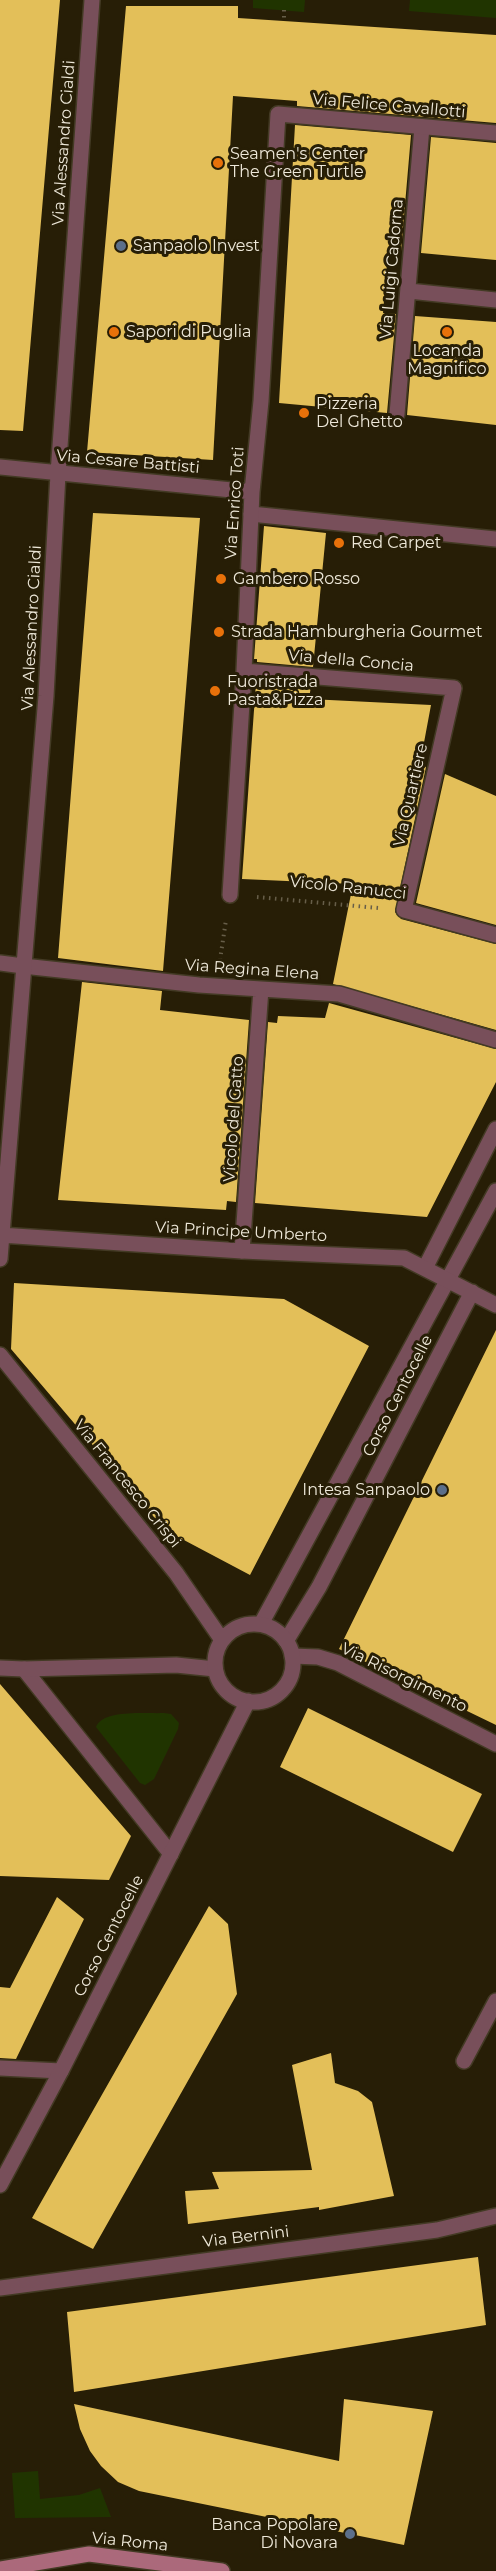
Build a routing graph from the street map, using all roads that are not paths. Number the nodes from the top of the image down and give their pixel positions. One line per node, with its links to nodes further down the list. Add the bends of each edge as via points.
1 (92, 0): 9 (street, Via Alessandro Cialdi)
2 (278, 114): 3 (street, Via Felice Cavallotti); 10 (street, Via Enrico Toti)
3 (422, 127): 4 (street, Via Felice Cavallotti); 5 (street, Via Luigi Cadorna)
4 (496, 133)
5 (409, 291): 6 (street); 7 (street, Via Luigi Cadorna)
6 (496, 300)
7 (396, 414)
8 (0, 467): 9 (street, Via Cesare Battisti)
9 (58, 474): 10 (street, Via Cesare Battisti); 19 (street, Via Alessandro Cialdi, via 46,696)
10 (252, 492): 11 (street, Via Enrico Toti)
11 (251, 514): 12 (street); 13 (street, Via Enrico Toti)
12 (496, 540)
13 (244, 671): 14 (street, Via della Concia); 15 (street, Via Enrico Toti)
14 (454, 688): 16 (street, Via Quartiere)
15 (230, 895)
16 (404, 910): 17 (street, Vicolo Ranucci)
17 (496, 935)
18 (0, 963): 19 (street, Via Regina Elena)
19 (23, 966): 20 (street, Via Regina Elena); 24 (street, Via Alessandro Cialdi)
20 (261, 989): 21 (street, Via Regina Elena, via 339,994); 25 (street, Vicolo del Gatto)
21 (496, 1040)
22 (496, 1129): 27 (street)
23 (496, 1191): 28 (street)
24 (1, 1235): 25 (street, Via Principe Umberto); 26 (street, Via Alessandro Cialdi)
25 (242, 1251): 27 (street, Via Principe Umberto, via 404,1258)
26 (0, 1258)
27 (425, 1268): 28 (street, Via Principe Umberto)
28 (447, 1281): 29 (street, Via Principe Umberto); 32 (street)
29 (472, 1292): 30 (street, Via Principe Umberto); 34 (street, Corso Centocelle, via 320,1587)
30 (496, 1305)
31 (0, 1355): 33 (street, Via Francesco Crispi, via 176,1573)
32 (261, 1624): 33 (street, via 240,1627); 34 (street)
33 (222, 1640): 38 (street)
34 (286, 1641): 35 (street)
35 (292, 1656): 39 (street, via 292,1671 281,1690 269,1699); 40 (street, Via Risorgimento, via 338,1663)
36 (0, 1668): 37 (street)
37 (24, 1669): 38 (street, via 176,1665); 41 (street)
38 (215, 1669): 39 (street, via 225,1689)
39 (248, 1701): 41 (street, Corso Centocelle)
40 (496, 1744)
41 (171, 1854): 45 (street, Corso Centocelle)
42 (496, 2001): 43 (street)
43 (464, 2061)
44 (0, 2068): 45 (street)
45 (62, 2071): 46 (street, Corso Centocelle)
46 (0, 2185)
47 (496, 2216): 48 (street, Via Bernini, via 437,2230)
48 (0, 2288)
49 (0, 2569): 50 (main road, Via Roma, via 89,2554)
50 (211, 2570)

